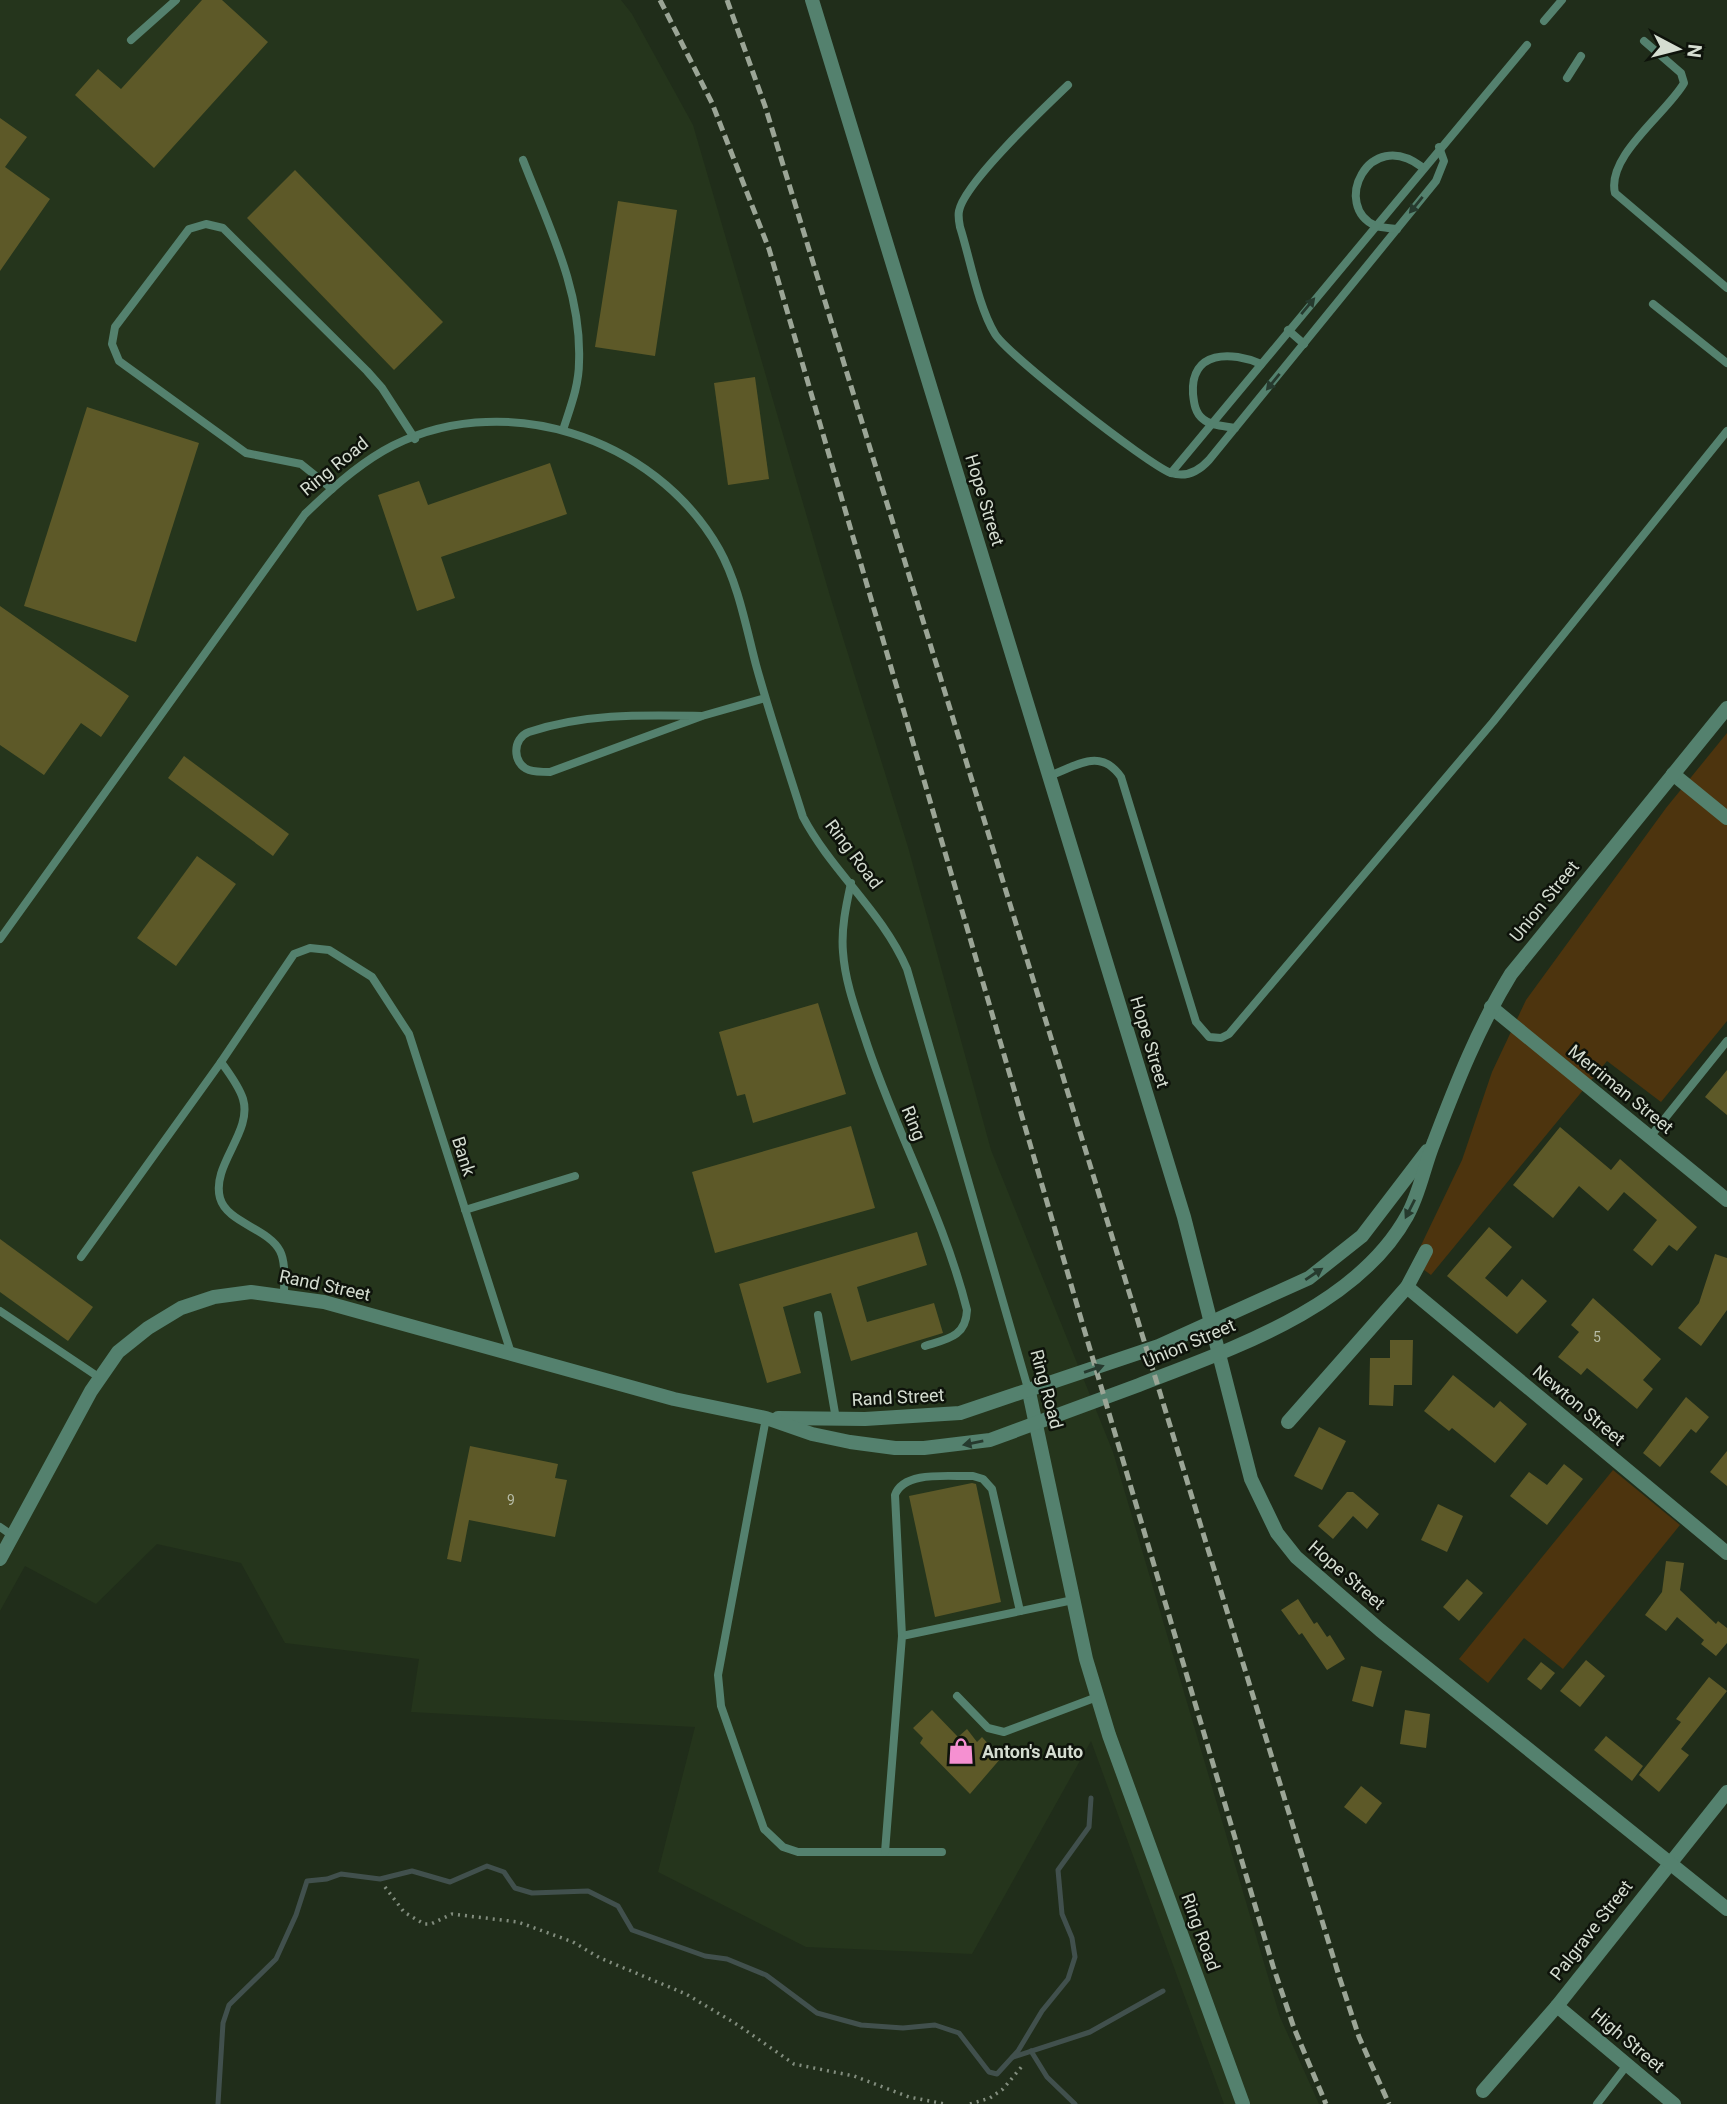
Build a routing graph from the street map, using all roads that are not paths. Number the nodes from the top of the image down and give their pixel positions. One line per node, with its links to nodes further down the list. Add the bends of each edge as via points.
1 (176, 0): 5 (lane)
2 (812, 0): 33 (street, Hope Street)
3 (1562, 0): 4 (lane)
4 (1544, 21)
5 (131, 40)
6 (1644, 41): 16 (lane, via 1681,73 1684,83 1621,162 1614,179 1615,193)
7 (1527, 45): 11 (lane)
8 (1581, 56): 9 (lane)
9 (1567, 78)
10 (1068, 85): 27 (lane, via 974,185 958,213 960,227 996,334 1101,424)
11 (1439, 147): 13 (lane); 15 (lane, one-way to 15, via 1444,156 1441,172)
12 (523, 160): 24 (lane, via 569,277 580,362)
13 (1422, 167): 14 (lane); 14 (lane, via 1413,160 1390,156 1366,166 1356,192 1359,208)
14 (1375, 226): 15 (lane); 18 (lane, one-way to 14)
15 (1397, 229): 19 (lane)
16 (1727, 288)
17 (1653, 304): 20 (lane)
18 (1288, 330): 19 (lane); 21 (lane)
19 (1304, 344): 23 (lane, one-way to 23)
20 (1727, 363)
21 (1261, 364): 22 (lane); 22 (lane, via 1235,354 1202,365 1193,387 1194,404 1201,419)
22 (1211, 424): 23 (lane); 27 (lane)
23 (1235, 428): 27 (lane, via 1196,472)
24 (563, 430): 26 (lane, Ring Road, via 485,422); 29 (lane, Ring Road, via 623,453 694,509 720,551 737,596)
25 (1727, 432): 33 (lane, via 1493,722 1229,1034 1209,1037 1196,1022 1121,777 1107,761 1098,759)
26 (415, 439): 28 (lane, Ring Road, via 385,450); 28 (lane, via 367,371 223,228 206,224 189,229 115,327 112,344 119,362 246,453 301,464)
27 (1171, 472)
28 (332, 489): 36 (lane, Ring Road, via 305,514)
29 (765, 698): 31 (lane); 35 (lane, Ring Road, via 803,817 818,845)
30 (1727, 708): 32 (street, Union Street)
31 (702, 716): 31 (lane, via 614,714 557,725 526,733 516,746 516,757 530,771 550,772)
32 (1673, 774): 34 (street); 37 (street, Union Street, via 1533,943)
33 (1049, 776): 51 (street, Hope Street)
34 (1727, 818)
35 (851, 883): 52 (lane, Ring, via 843,918 849,990 897,1125 938,1215 967,1310 961,1332); 56 (lane, Ring Road, via 894,939 907,969)
36 (0, 939)
37 (1491, 1007): 40 (street, Merriman Street); 41 (street, Union Street)
38 (1727, 1041): 40 (lane)
39 (221, 1062): 44 (lane, Bank, via 294,954 310,948 329,950 372,977 409,1034); 46 (lane); 48 (lane, via 244,1102 219,1194 223,1206 272,1241 280,1252)
40 (1650, 1137): 43 (street, Merriman Street)
41 (1432, 1144): 51 (street, Union Street, one-way to 41, via 1310,1278 1346,1251); 54 (street, Union Street, one-way to 54, via 1407,1216 1368,1266 1320,1303)
42 (575, 1176): 44 (lane)
43 (1727, 1200)
44 (465, 1210): 53 (lane, Bank)
45 (1426, 1251): 47 (street)
46 (81, 1256)
47 (1407, 1287): 59 (street); 63 (street, Newton Street)
48 (284, 1294): 53 (street, Rand Street); 55 (street, Rand Street, via 251,1292 181,1308 118,1352)
49 (0, 1311): 55 (lane)
50 (818, 1315): 58 (lane)
51 (1212, 1323): 54 (street, Hope Street); 56 (street, Union Street, one-way to 51)
52 (925, 1346)
53 (511, 1353): 57 (street, Rand Street, via 674,1399)
54 (1218, 1353): 60 (street, Union Street); 73 (street, Hope Street, via 1251,1479 1277,1533 1296,1557 1380,1630)
55 (100, 1378): 62 (street, Rand Street)
56 (1029, 1392): 58 (street, Rand Street, via 960,1413); 60 (street, Ring Road)
57 (766, 1418): 58 (street, Rand Street); 60 (street, Rand Street, one-way to 57, via 990,1440 895,1448 812,1434); 71 (lane, via 718,1675 721,1706 764,1829 772,1839 798,1852)
58 (836, 1419)
59 (1288, 1422)
60 (1038, 1423): 65 (street, Ring Road)
61 (0, 1527): 62 (lane)
62 (13, 1536): 64 (street, Rand Street)
63 (1727, 1553)
64 (0, 1559)
65 (1073, 1600): 66 (lane); 69 (street, Ring Road)
66 (1020, 1611): 67 (lane); 67 (lane, via 992,1489 973,1476 907,1479 895,1495)
67 (902, 1636): 71 (lane)
68 (957, 1696): 69 (lane, via 988,1728 1004,1731)
69 (1097, 1697): 78 (street, Ring Road)
70 (1727, 1792): 73 (street, Palgrave Street)
71 (885, 1852): 72 (lane)
72 (942, 1852)
73 (1669, 1861): 74 (street, Hope Street); 75 (street, Palgrave Street)
74 (1727, 1909)
75 (1557, 2006): 76 (street, High Street); 77 (street, Palgrave Street)
76 (1627, 2065): 79 (lane); 80 (street, High Street)
77 (1483, 2091)
78 (1243, 2104)
79 (1597, 2104)
80 (1674, 2104)

